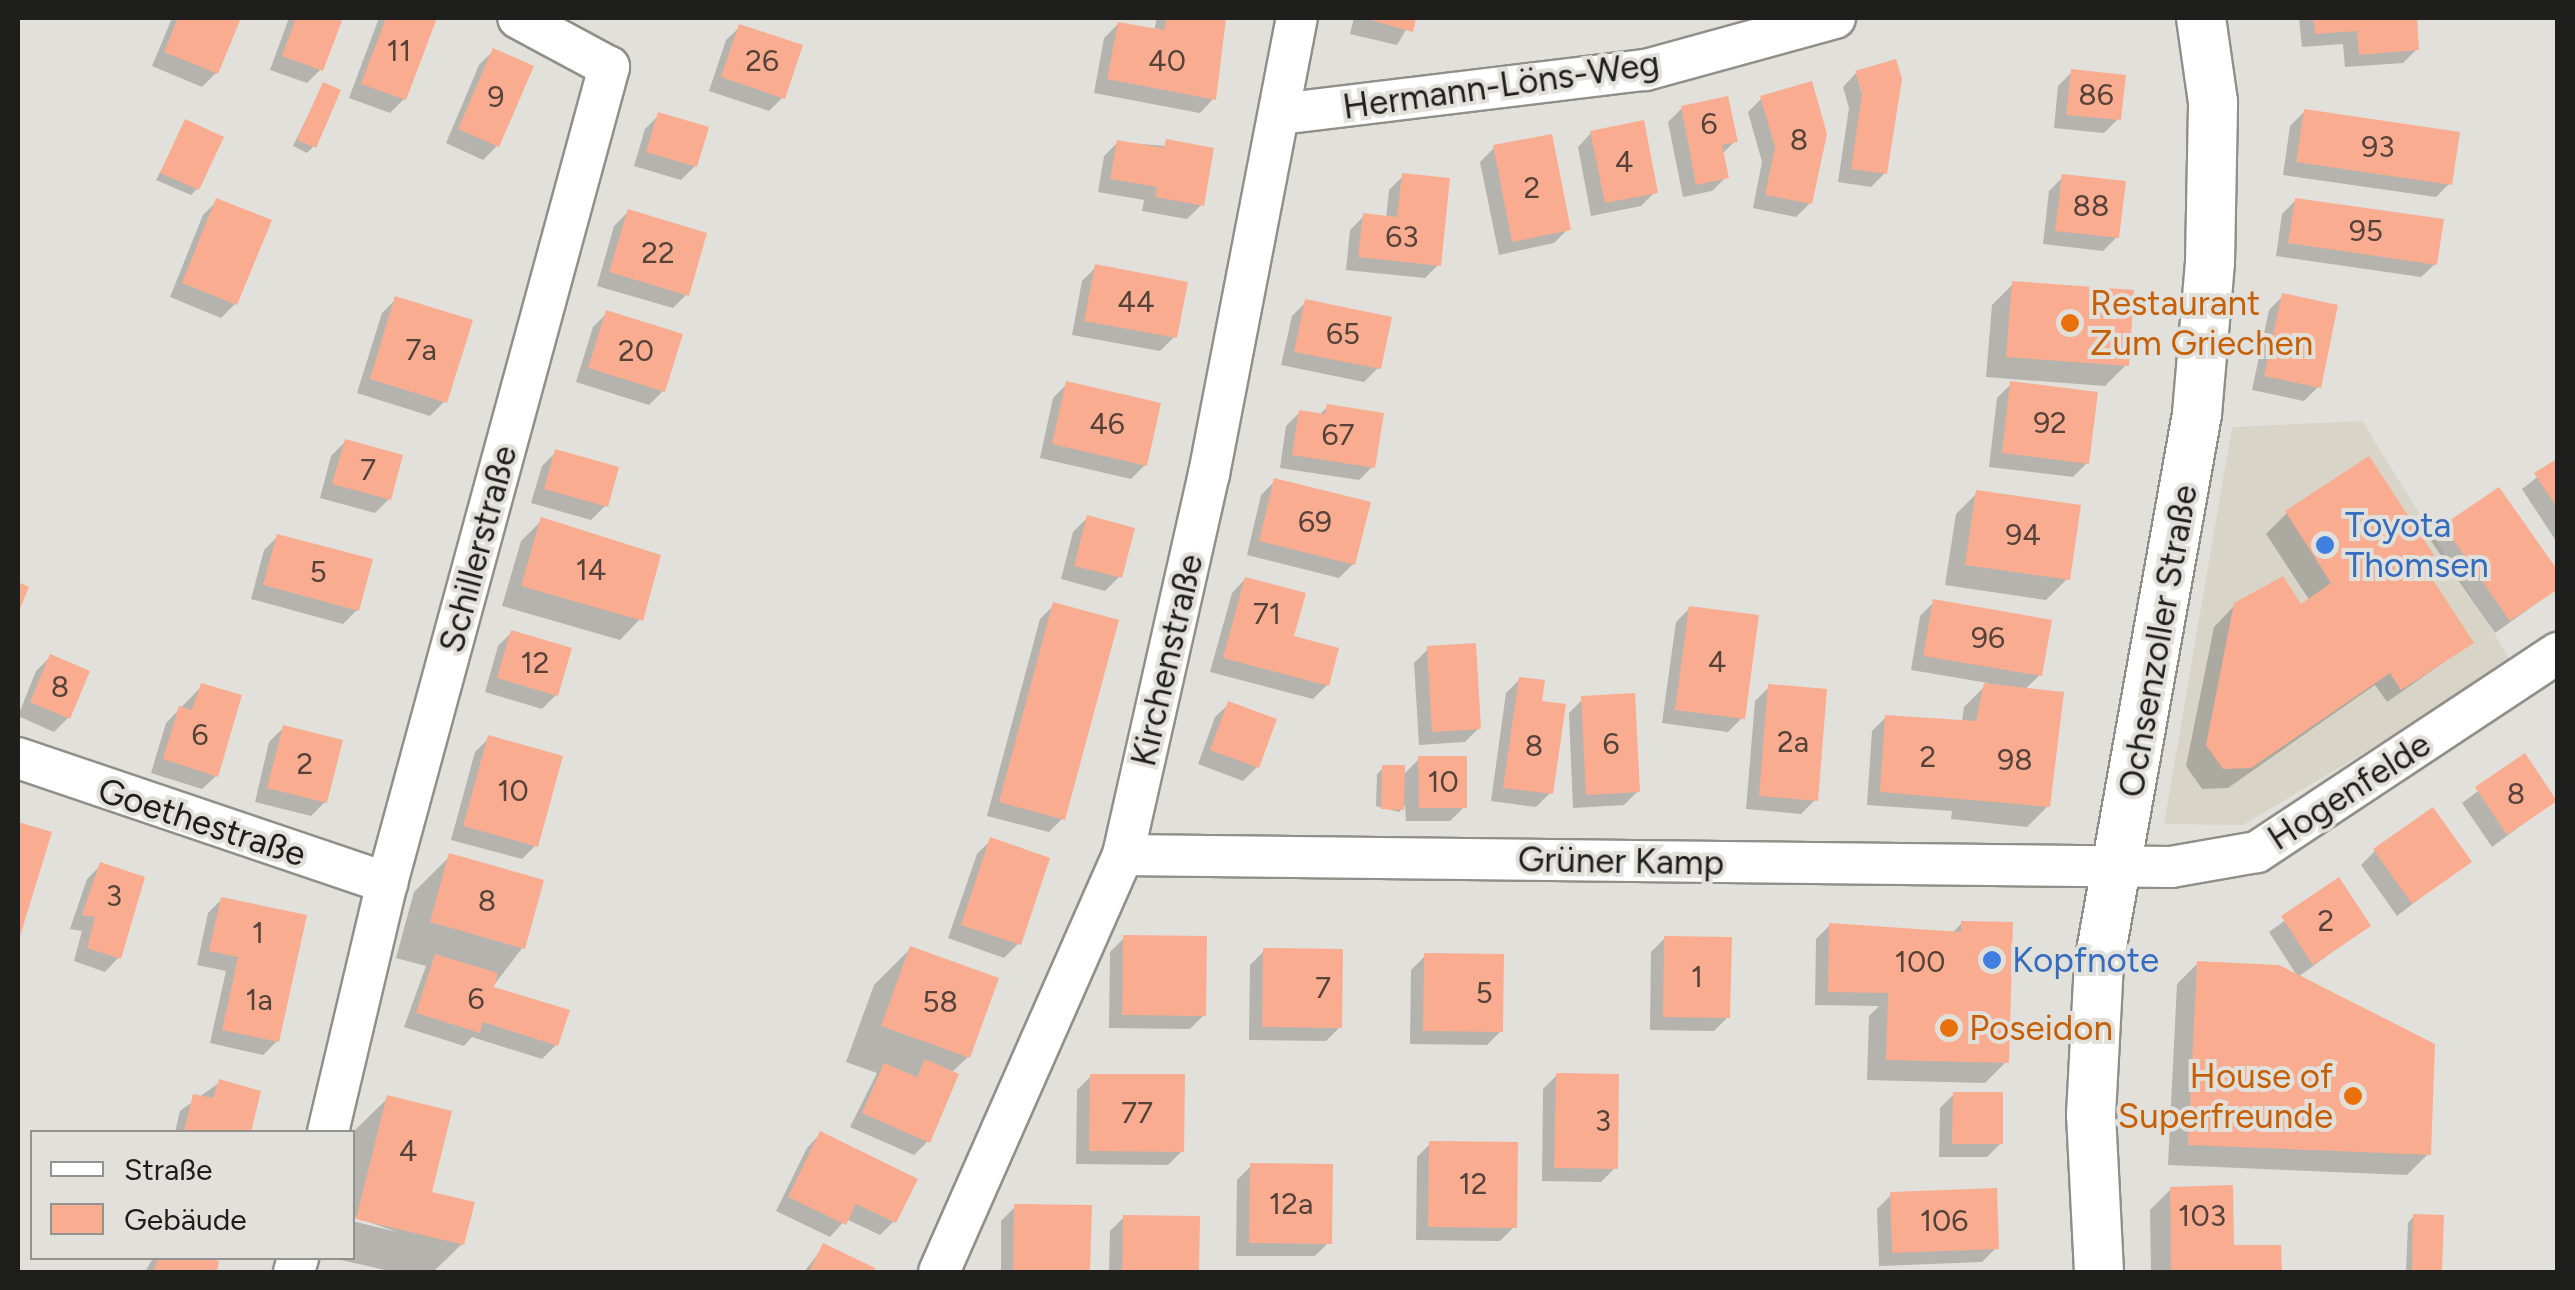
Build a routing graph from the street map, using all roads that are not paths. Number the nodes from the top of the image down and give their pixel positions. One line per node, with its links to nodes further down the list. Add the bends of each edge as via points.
1 (518, 18): 10 (street, Schillerstraße, via 609,67)
2 (1298, 18): 5 (street, Kirchenstraße)
3 (1835, 18): 5 (street, Hermann-Löns-Weg, via 1646,70)
4 (2201, 18): 9 (street, Ochsenzoller Straße, via 2213,102 2210,262 2197,414)
5 (1280, 114): 8 (street, Kirchenstraße, via 1209,474)
6 (2558, 653): 9 (street, Hogenfelde, via 2257,852)
7 (18, 758): 10 (street, Goethestraße)
8 (1123, 855): 9 (street, Grüner Kamp); 13 (street, Kirchenstraße)
9 (2119, 868): 12 (street, Ochsenzoller Straße, via 2099,964 2091,1114)
10 (387, 883): 11 (street, Schillerstraße)
11 (328, 1130)
12 (2100, 1270)
13 (939, 1272)

